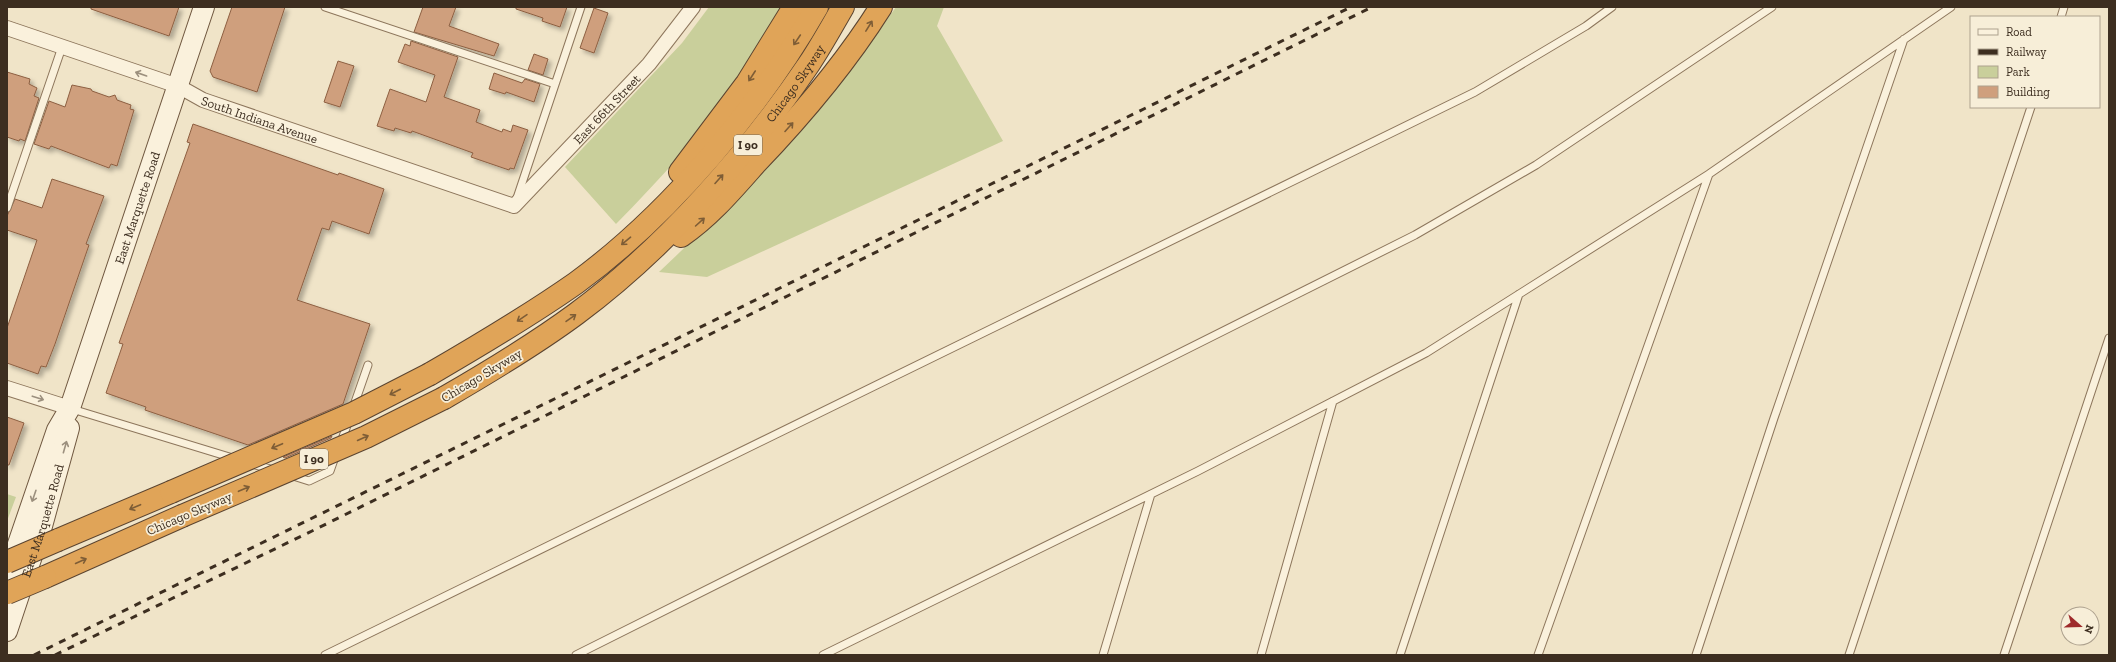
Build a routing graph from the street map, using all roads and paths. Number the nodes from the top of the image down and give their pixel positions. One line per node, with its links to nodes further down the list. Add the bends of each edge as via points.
1 (204, 7): 16 (street, East Marquette Road)
2 (325, 7): 15 (lane)
3 (581, 7): 15 (lane)
4 (693, 7): 19 (street, East 66th Street, via 649,64)
5 (794, 7): 21 (highway, one-way to 21, via 747,83 684,164)
6 (817, 7): 21 (highway, Chicago Skyway / I 90, one-way to 21, via 754,104)
7 (843, 7): 22 (highway, Chicago Skyway / I 90, one-way to 7, via 687,214 761,129 809,64)
8 (881, 7): 22 (highway, one-way to 8, via 695,226 715,208 820,93 857,45)
9 (1612, 7): 34 (lane, via 1586,26 1475,92)
10 (1772, 7): 35 (lane, via 1536,165 1415,235)
11 (1951, 7): 13 (lane)
12 (7, 28): 14 (street, South Indiana Avenue)
13 (1904, 39): 18 (lane); 41 (lane)
14 (62, 47): 16 (street, South Indiana Avenue, one-way to 14); 20 (lane)
15 (555, 84): 19 (lane)
16 (178, 86): 19 (street, South Indiana Avenue, via 203,100); 28 (street, East Marquette Road)
17 (2031, 108): 42 (lane)
18 (1709, 174): 23 (lane); 40 (lane)
19 (514, 206)
20 (7, 208)
21 (655, 215): 30 (highway, Chicago Skyway / I 90, one-way to 30, bridge, via 577,282 498,334 430,374 354,413)
22 (633, 268): 32 (highway, Chicago Skyway / I 90, one-way to 22, bridge, via 366,437 444,398 518,355 577,313)
23 (1519, 294): 27 (lane, via 1426,353); 39 (lane)
24 (2109, 338): 43 (lane)
25 (368, 364): 28 (lane, via 330,471 309,481)
26 (7, 388): 28 (street, one-way to 28)
27 (1333, 401): 29 (lane); 38 (lane)
28 (70, 408): 31 (street, East Marquette Road, one-way to 31, via 57,430); 33 (street, East Marquette Road, one-way to 28, via 69,434)
29 (1152, 494): 36 (lane); 37 (lane)
30 (7, 562)
31 (7, 576)
32 (7, 593)
33 (7, 631)
34 (325, 655)
35 (576, 655)
36 (826, 655)
37 (1103, 655)
38 (1261, 655)
39 (1400, 655)
40 (1538, 655)
41 (1696, 655)
42 (1849, 655)
43 (2004, 655)

